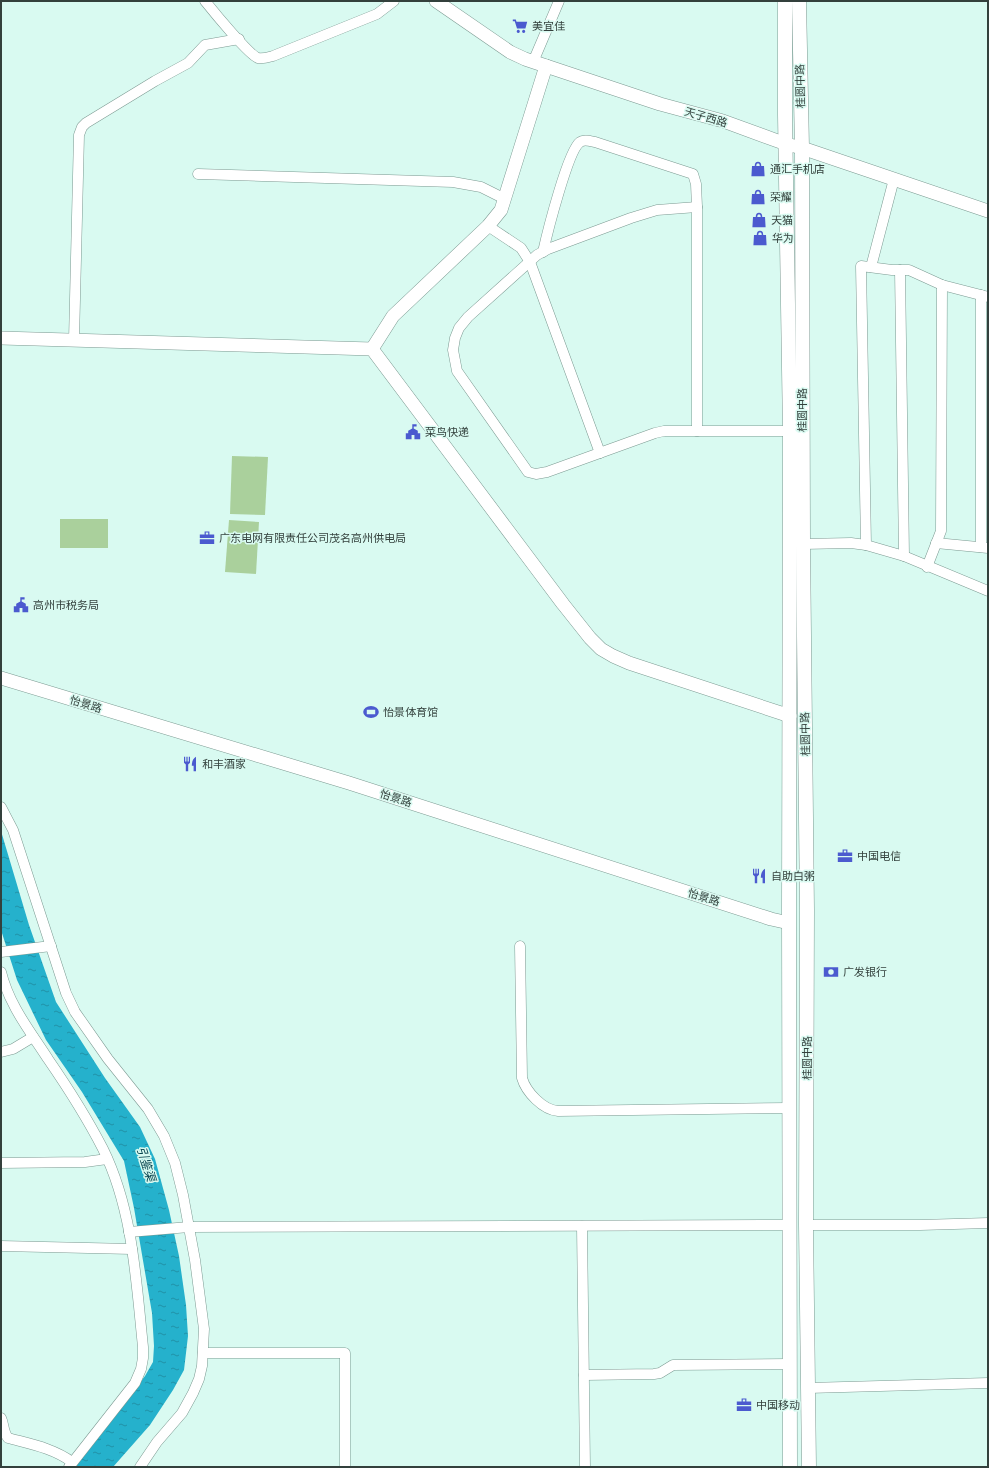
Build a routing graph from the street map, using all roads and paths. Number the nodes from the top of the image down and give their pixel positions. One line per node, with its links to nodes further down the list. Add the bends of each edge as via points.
1 (205, 1): 7 (street)
2 (394, 1): 7 (street, via 377,14 269,57 257,58)
3 (436, 1): 8 (street, 天子西路, via 510,52)
4 (559, 1): 8 (street)
5 (785, 1): 10 (main road, 桂圆中路)
6 (799, 1): 11 (main road, 桂圆中路)
7 (239, 39): 25 (street, via 205,45 188,63 82,127)
8 (533, 62): 9 (street, 天子西路)
9 (546, 66): 10 (street, 天子西路, via 660,104 723,121); 14 (street)
10 (786, 144): 11 (street, 天子西路); 28 (main road, 桂圆中路)
11 (802, 148): 13 (street, 天子西路); 32 (main road, 桂圆中路)
12 (198, 174): 14 (street, via 453,182 481,187)
13 (894, 180): 16 (street, 天子西路); 20 (street)
14 (505, 199): 17 (street, via 501,210)
15 (697, 207): 18 (street, via 656,210); 18 (street, via 693,174 595,142 582,141 575,147 570,160); 29 (street)
16 (988, 211)
17 (488, 226): 19 (street, via 521,248); 26 (street, via 393,316)
18 (543, 252): 19 (street)
19 (530, 262): 30 (street); 30 (street, via 459,328 453,350 457,371 530,473 547,472)
20 (871, 267): 21 (street); 33 (street, via 861,266)
21 (900, 270): 22 (street, via 909,270); 35 (street)
22 (942, 285): 23 (street); 31 (street, via 941,531)
23 (984, 296): 27 (street)
24 (1, 338): 25 (street)
25 (74, 340): 26 (street)
26 (372, 349): 39 (street, via 563,604 600,649 629,663)
27 (984, 386): 34 (street)
28 (790, 430): 29 (street); 32 (main road, 桂圆中路)
29 (697, 431): 30 (street, via 655,433)
30 (600, 453)
31 (936, 543): 34 (street); 36 (street)
32 (797, 544): 33 (street); 39 (main road, 桂圆中路); 42 (main road, 桂圆中路)
33 (866, 545): 35 (street)
34 (984, 548)
35 (904, 556): 36 (street)
36 (927, 566): 37 (street)
37 (988, 591)
38 (1, 678): 41 (street, 怡景路, via 349,783)
39 (790, 716): 41 (main road, 桂圆中路)
40 (1, 807): 44 (street, via 13,830)
41 (789, 923): 42 (main road); 49 (main road, 桂圆中路)
42 (807, 925): 54 (main road, 桂圆中路)
43 (520, 946): 49 (street, via 522,1078 528,1090 545,1107 555,1111)
44 (48, 947): 45 (street); 56 (street, via 75,1012 148,1109 164,1136 175,1163 183,1195)
45 (4, 952)
46 (1, 972): 47 (street, via 4,986)
47 (33, 1037): 48 (street, via 13,1049); 50 (street, via 70,1092)
48 (1, 1052)
49 (790, 1108): 53 (main road, 桂圆中路)
50 (107, 1159): 51 (street, via 86,1162); 57 (street)
51 (1, 1163)
52 (988, 1223): 54 (street)
53 (790, 1224): 54 (main road); 55 (street); 61 (main road, 桂圆中路)
54 (806, 1225): 64 (main road, 桂圆中路)
55 (582, 1226): 56 (street); 62 (street)
56 (184, 1227): 57 (street); 60 (street, via 202,1306)
57 (134, 1231): 59 (street)
58 (1, 1246): 59 (street)
59 (132, 1249): 66 (street, via 143,1347 141,1369 123,1400)
60 (203, 1353): 68 (street, via 202,1366 193,1393 182,1413); 69 (street, via 345,1353)
61 (789, 1364): 62 (street, via 673,1365 654,1374); 67 (main road, 桂圆中路)
62 (584, 1375): 70 (street)
63 (988, 1383): 64 (street)
64 (808, 1388): 71 (main road, 桂圆中路)
65 (1, 1418): 66 (street, via 8,1438 63,1455)
66 (70, 1464)
67 (790, 1465)
68 (140, 1467)
69 (344, 1467)
70 (585, 1467)
71 (809, 1467)

